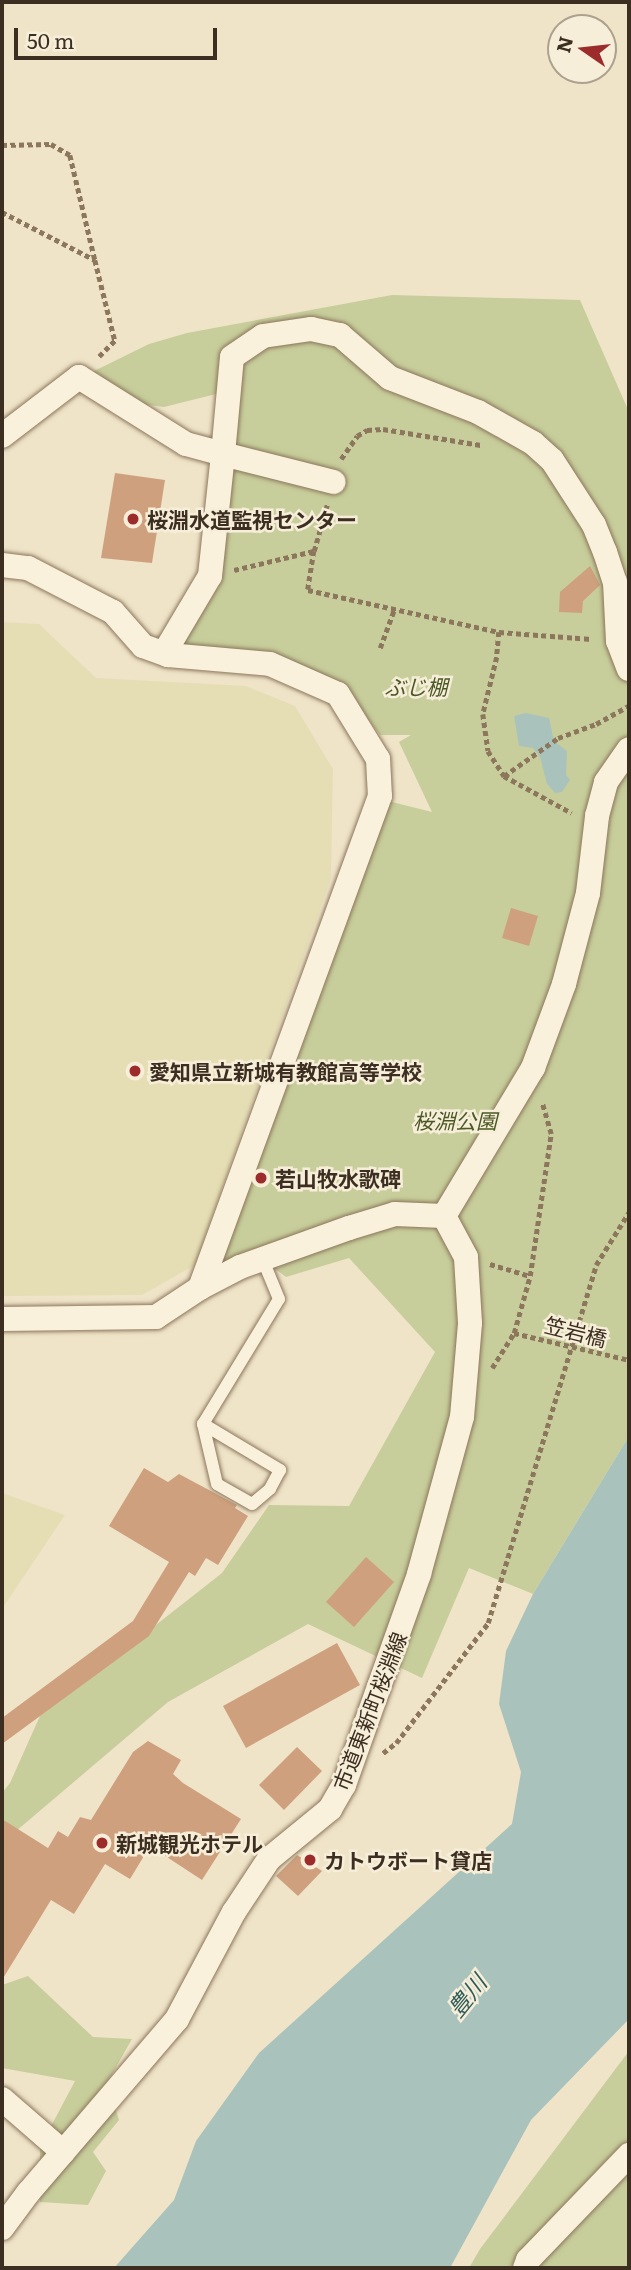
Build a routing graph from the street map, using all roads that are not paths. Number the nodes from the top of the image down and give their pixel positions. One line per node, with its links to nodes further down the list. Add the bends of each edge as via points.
1 (2, 436): 2 (street, via 79,377 186,444)
2 (223, 454): 3 (street); 5 (street, via 210,576 169,645); 6 (street, via 232,357 263,336 311,329 340,335 390,378 478,412 533,443 552,460 594,525 605,552 615,582 618,641)
3 (334, 482)
4 (2, 565): 5 (street, via 28,568 113,612 143,646)
5 (168, 655): 10 (street, via 270,664 338,694 378,759 380,796)
6 (629, 669)
7 (629, 749): 8 (street, via 606,782 588,894 564,984 533,1068)
8 (444, 1216): 9 (street, via 395,1214); 14 (street, 市道東新町桜淵線, via 466,1257 470,1323 462,1417 419,1574 344,1785 330,1809 269,1859 234,1912 177,2019)
9 (262, 1258): 10 (street); 12 (lane, via 279,1299)
10 (200, 1288): 11 (street, via 156,1317)
11 (2, 1319)
12 (203, 1424): 12 (lane, via 217,1484 252,1504 270,1489 280,1470)
13 (2, 2099): 14 (street)
14 (63, 2152): 16 (street, 市道東新町桜淵線)
15 (629, 2155): 17 (street)
16 (2, 2228)
17 (525, 2268)

